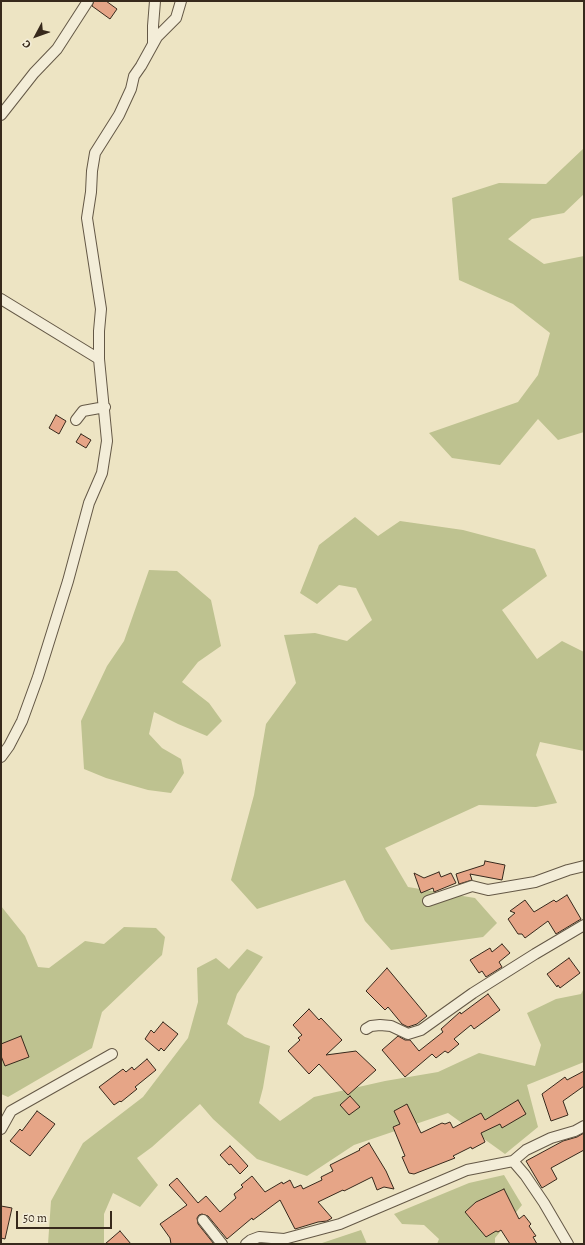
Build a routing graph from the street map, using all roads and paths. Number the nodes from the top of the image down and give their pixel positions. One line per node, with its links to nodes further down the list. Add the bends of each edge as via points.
1 (88, 1): 5 (street, via 57,49 34,73)
2 (155, 1): 4 (street)
3 (181, 1): 4 (street, via 176,18)
4 (153, 44): 7 (street, via 134,76 119,115 95,153 92,170 87,218 101,309)
5 (1, 115)
6 (1, 299): 7 (street)
7 (99, 360): 8 (street)
8 (105, 407): 9 (street, via 83,411); 10 (street, via 108,441 102,473 89,503 38,677 22,721)
9 (76, 420)
10 (1, 757)
11 (584, 866): 12 (street, via 535,882 488,890 472,886)
12 (428, 901)
13 (584, 925): 14 (street, via 473,993 421,1030 408,1034 391,1026 380,1025)
14 (366, 1029)
15 (112, 1054): 17 (street, via 11,1111)
16 (584, 1126): 18 (street, via 526,1150)
17 (1, 1129)
18 (513, 1161): 21 (street, via 467,1170 340,1224 284,1238 259,1237); 22 (street, via 544,1203)
19 (203, 1220): 20 (street)
20 (222, 1244)
21 (246, 1244)
22 (568, 1244)

